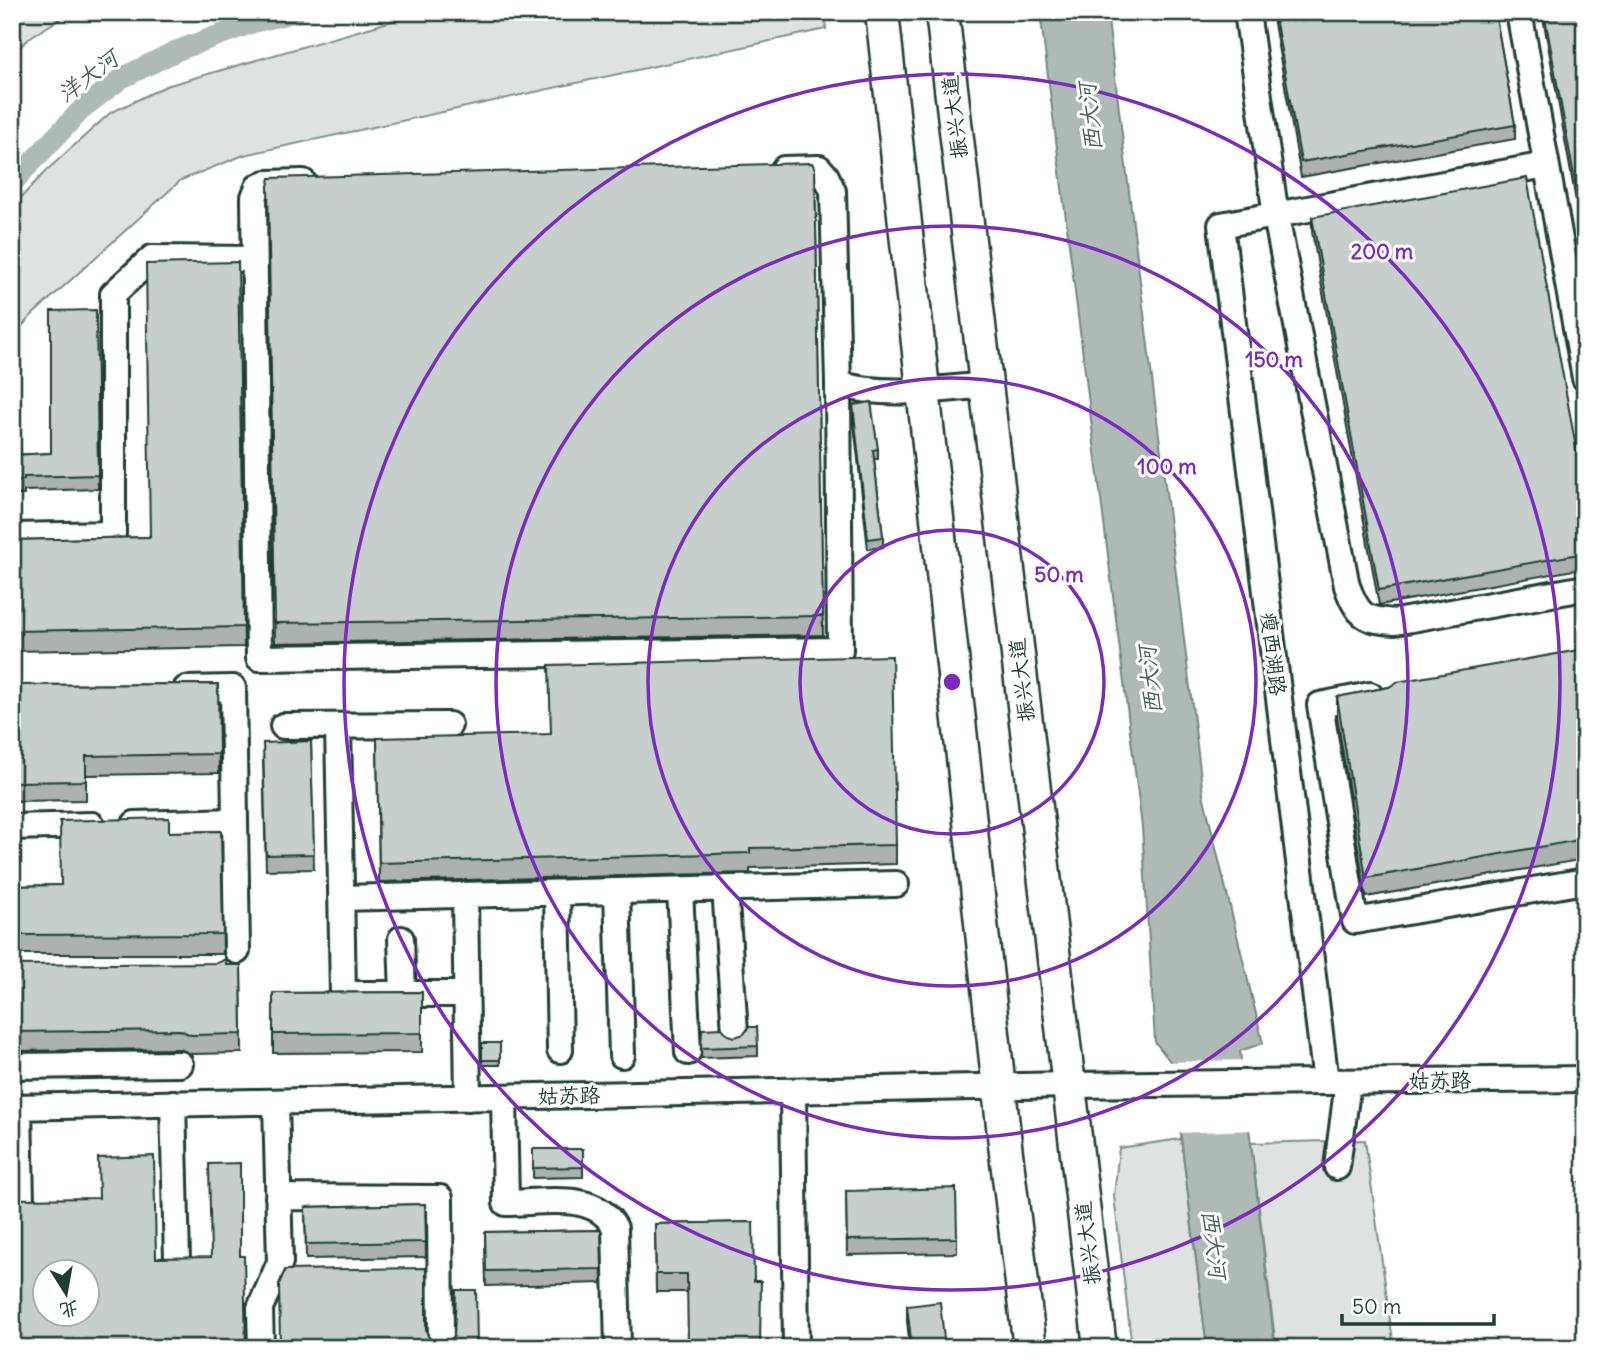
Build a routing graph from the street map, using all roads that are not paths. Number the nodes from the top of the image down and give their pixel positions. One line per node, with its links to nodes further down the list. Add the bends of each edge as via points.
1 (882, 12): 13 (main road)
2 (942, 12): 12 (main road, 振兴大道)
3 (1248, 12): 8 (street)
4 (1518, 12): 5 (street)
5 (1546, 164): 8 (street); 10 (street)
6 (764, 170): 11 (street, via 819,169 832,191)
7 (321, 181): 9 (street, via 258,187 253,204)
8 (1276, 216): 15 (street, via 1356,609 1374,620 1395,622); 42 (street, 瘦西湖路, via 1221,225)
9 (254, 260): 11 (street, via 259,659 840,650); 14 (street, via 152,258 113,294 113,534)
10 (1585, 378)
11 (838, 384): 13 (street, via 887,393)
12 (987, 385): 13 (street); 43 (main road, 振兴大道)
13 (924, 391): 44 (main road)
14 (12, 536)
15 (1585, 588)
16 (164, 689): 21 (street, via 233,688)
17 (1385, 692): 23 (street, via 1320,705 1355,921)
18 (449, 725): 20 (street)
19 (283, 726): 20 (street)
20 (338, 726): 30 (street)
21 (235, 821): 22 (street); 32 (street)
22 (12, 827)
23 (1585, 881)
24 (896, 884): 25 (street)
25 (725, 888): 26 (street); 35 (street)
26 (680, 890): 27 (street); 37 (street)
27 (617, 891): 28 (street); 38 (street)
28 (557, 893): 29 (street); 36 (street)
29 (465, 895): 30 (street); 34 (street)
30 (341, 898): 33 (street, via 343,994)
31 (401, 939): 33 (street)
32 (237, 951)
33 (403, 994): 34 (street)
34 (466, 994): 47 (street)
35 (735, 1032)
36 (560, 1050)
37 (688, 1052)
38 (622, 1055)
39 (180, 1064): 40 (street)
40 (12, 1066)
41 (1585, 1079): 42 (street, 姑苏路)
42 (1337, 1082): 43 (street, 姑苏路); 51 (street, 瘦西湖路)
43 (1070, 1085): 44 (street, 姑苏路); 64 (main road, 振兴大道)
44 (1000, 1087): 45 (street, 姑苏路); 63 (main road)
45 (793, 1091): 46 (street, 姑苏路); 62 (street)
46 (504, 1097): 47 (street, 姑苏路); 61 (street, via 506,1203 582,1202 609,1216 615,1228)
47 (468, 1098): 48 (street, 姑苏路)
48 (276, 1102): 49 (street, 姑苏路); 52 (street)
49 (173, 1104): 50 (street, 姑苏路); 54 (street)
50 (16, 1107): 53 (street)
51 (1337, 1167)
52 (278, 1197): 56 (street, via 440,1198); 57 (street, via 280,1262)
53 (21, 1203)
54 (177, 1260)
55 (413, 1272): 56 (street)
56 (440, 1272): 60 (street)
57 (275, 1273): 58 (street); 59 (street, via 260,1308)
58 (302, 1273)
59 (261, 1348)
60 (441, 1348)
61 (618, 1348)
62 (796, 1348)
63 (1030, 1348)
64 (1100, 1348)

